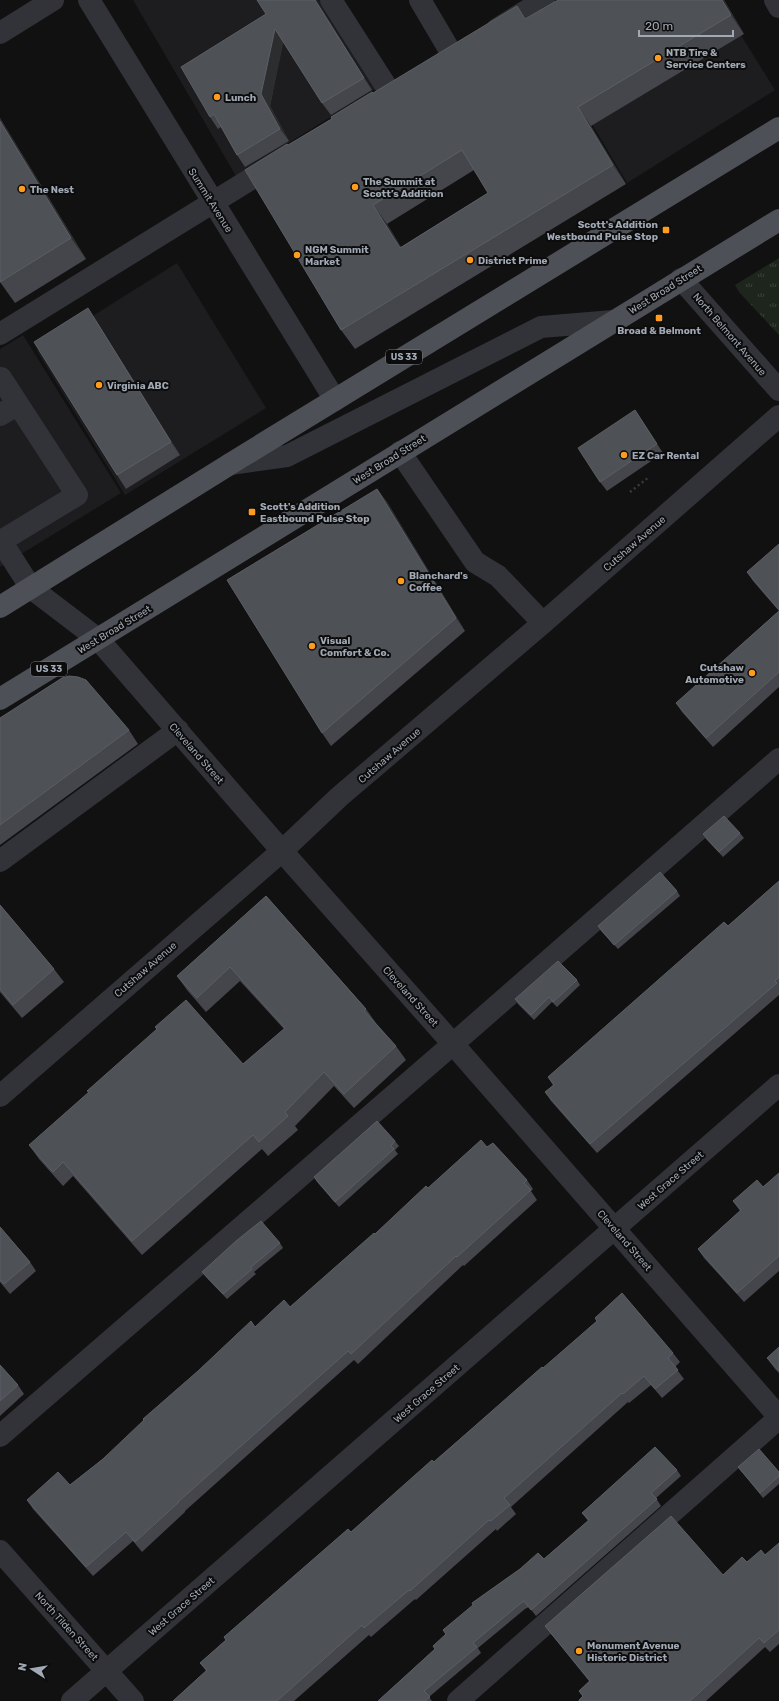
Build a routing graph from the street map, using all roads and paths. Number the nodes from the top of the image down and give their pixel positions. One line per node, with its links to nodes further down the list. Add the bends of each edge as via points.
1 (53, 0): 8 (street)
2 (89, 0): 16 (street, Summit Avenue)
3 (331, 0): 12 (street)
4 (420, 0): 9 (street)
5 (544, 0): 9 (street)
6 (775, 0): 7 (street)
7 (779, 7)
8 (0, 33)
9 (453, 56): 10 (street)
10 (434, 67)
11 (409, 82): 12 (street)
12 (391, 94): 13 (street)
13 (371, 106)
14 (779, 128): 23 (main road, US 33)
15 (291, 154): 16 (street)
16 (212, 202): 20 (street); 23 (street, Summit Avenue)
17 (779, 220): 18 (main road, West Broad Street / US 33)
18 (681, 279): 19 (main road, West Broad Street / US 33); 22 (street, North Belmont Avenue)
19 (613, 321): 26 (main road, West Broad Street / US 33); 27 (street, via 541,327 287,456)
20 (0, 334)
21 (0, 379): 24 (street, via 2,378)
22 (779, 390)
23 (335, 400): 27 (main road, US 33)
24 (9, 410): 30 (street, via 77,495 1,541)
25 (779, 416): 32 (street, Cutshaw Avenue)
26 (400, 452): 32 (street, via 475,562 498,576); 33 (main road, West Broad Street / US 33)
27 (230, 464): 30 (main road, US 33)
28 (649, 477): 29 (path)
29 (630, 492)
30 (31, 588): 31 (main road, US 33); 33 (street, Cleveland Street)
31 (0, 607)
32 (543, 623): 37 (street, Cutshaw Avenue, via 339,797)
33 (98, 639): 34 (main road, West Broad Street / US 33); 35 (street, Cleveland Street)
34 (0, 699)
35 (178, 730): 37 (street, Cleveland Street); 38 (street)
36 (779, 759): 39 (street)
37 (282, 851): 39 (street, Cleveland Street); 41 (street, Cutshaw Avenue)
38 (0, 861)
39 (453, 1044): 42 (street, Cleveland Street); 44 (street)
40 (779, 1085): 42 (street, West Grace Street)
41 (0, 1096)
42 (615, 1228): 43 (street, Cleveland Street); 46 (street, West Grace Street)
43 (779, 1418): 49 (street)
44 (0, 1436)
45 (0, 1551): 46 (street, North Tilden Street)
46 (107, 1671): 47 (street, West Grace Street); 48 (street, North Tilden Street)
47 (72, 1701)
48 (133, 1701)
49 (458, 1701)

